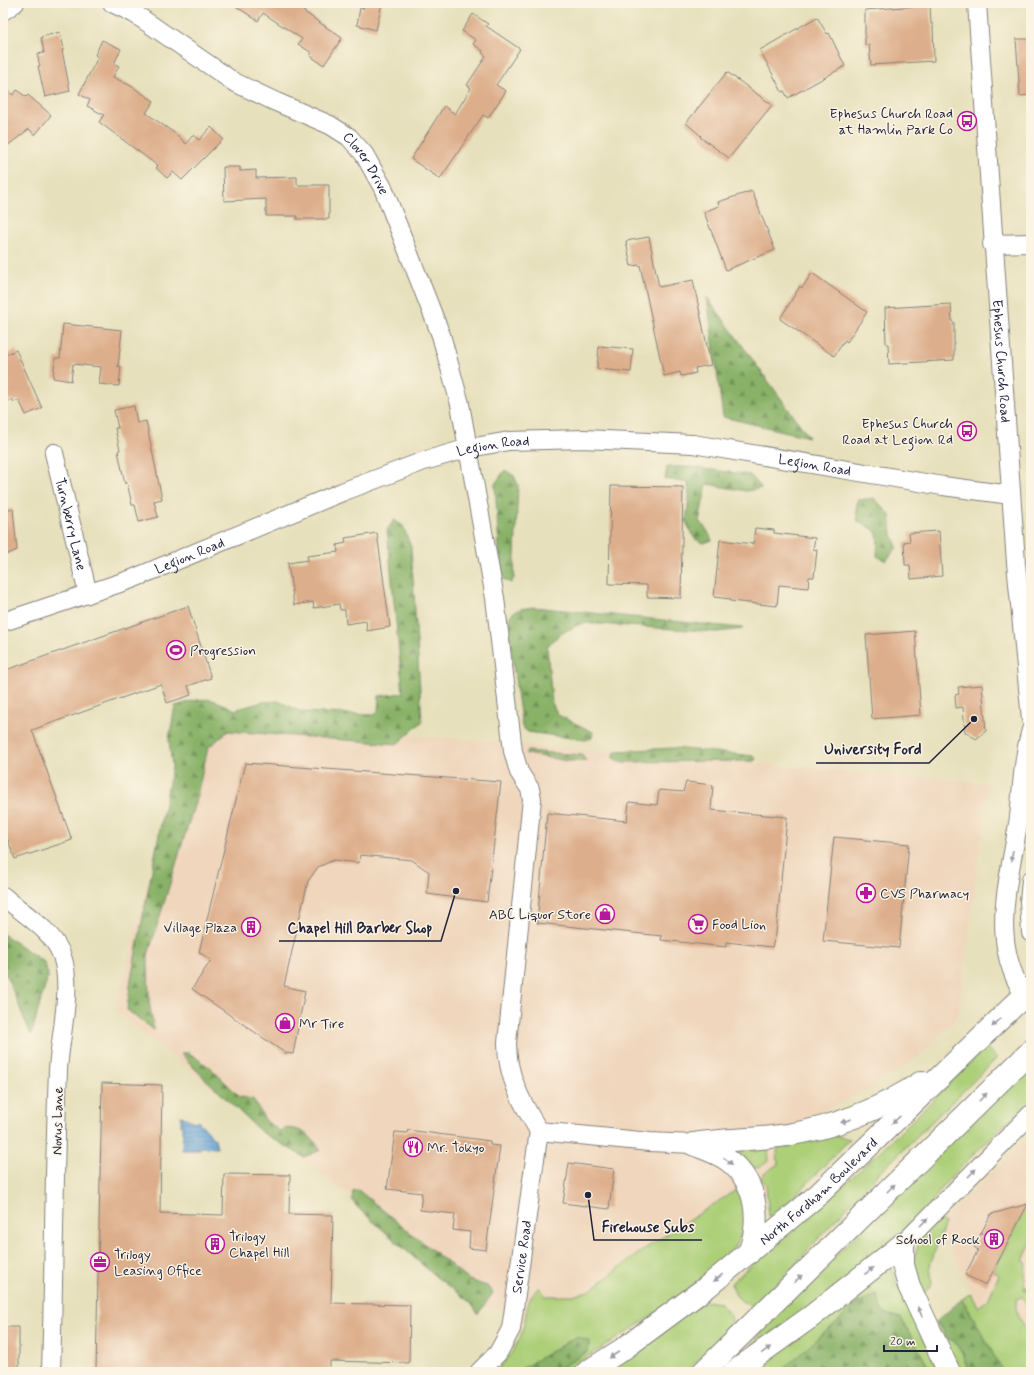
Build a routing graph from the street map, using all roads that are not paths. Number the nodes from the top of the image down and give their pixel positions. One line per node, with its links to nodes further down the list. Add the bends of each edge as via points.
1 (15, 3): 5 (street)
2 (112, 3): 4 (street, Clover Drive)
3 (977, 3): 7 (street, Ephesus Church Road)
4 (138, 9): 8 (street, Clover Drive, via 234,82 330,125 349,137 364,154 382,188 441,335)
5 (3, 11)
6 (1031, 243): 7 (street)
7 (992, 244): 10 (street, Ephesus Church Road)
8 (469, 448): 10 (street, Legion Road, via 509,441 583,439 693,444); 11 (street, Legion Road, via 416,464 132,579); 22 (street, Clover Drive, via 495,598 513,751 519,772 530,789 532,800 506,1043 507,1061 521,1100)
9 (54, 453): 11 (street, Turnberry Lane)
10 (1011, 495): 13 (street, Ephesus Church Road)
11 (88, 594): 12 (street, Legion Road)
12 (3, 622)
13 (1031, 719)
14 (1031, 730): 18 (street, one-way to 18, via 1025,751 1019,818 1003,927 1011,964)
15 (1031, 880): 17 (street, via 1028,902)
16 (3, 896): 26 (street, Novus Lane, via 51,938 61,955 66,973 57,1104)
17 (1031, 933)
18 (1029, 996): 20 (main road, North Fordham Boulevard, one-way to 20)
19 (1031, 1051): 29 (main road, one-way to 19)
20 (964, 1053): 23 (main road, one-way to 23, via 906,1092 873,1110 839,1123 787,1135); 25 (main road, North Fordham Boulevard, one-way to 25, via 819,1194)
21 (1031, 1114): 24 (street, one-way to 21)
22 (539, 1131): 23 (street); 27 (street, Service Road, via 511,1329 498,1353)
23 (693, 1144): 25 (main road, one-way to 25, via 730,1162 748,1184 755,1204 756,1217 755,1234)
24 (903, 1244): 30 (main road, one-way to 24, via 812,1316); 31 (main road, one-way to 24, via 909,1286 903,1265)
25 (749, 1253): 28 (main road, North Fordham Boulevard, one-way to 28, via 626,1347)
26 (51, 1372)
27 (479, 1372)
28 (587, 1372)
29 (703, 1372)
30 (734, 1372)
31 (949, 1372)

